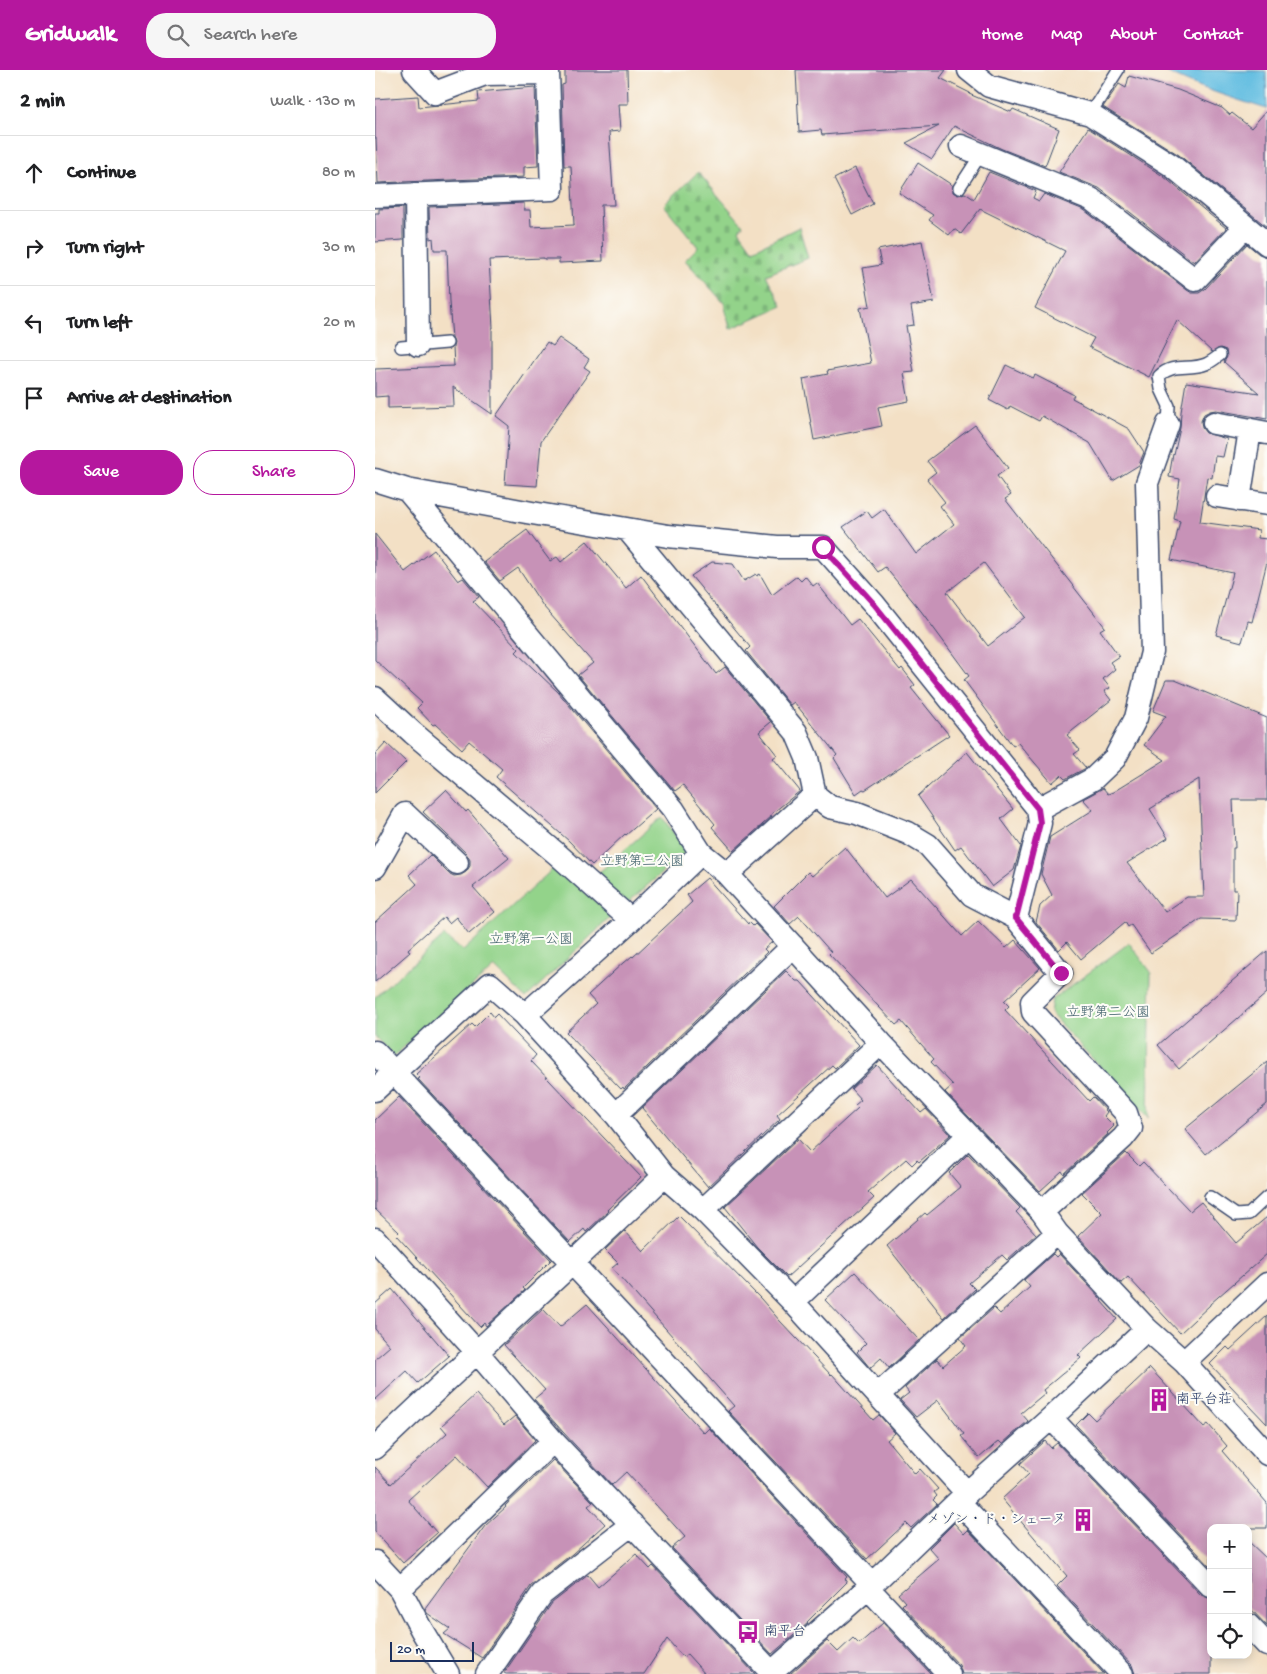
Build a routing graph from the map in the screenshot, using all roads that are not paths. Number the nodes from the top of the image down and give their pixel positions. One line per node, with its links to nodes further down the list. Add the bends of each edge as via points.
1 (414, 70): 7 (street, via 435,93 485,74 548,73 552,189)
2 (969, 70): 4 (street, via 989,86)
3 (1118, 70): 4 (lane)
4 (1090, 114): 9 (street, via 1171,165)
5 (971, 150): 6 (lane); 9 (street, via 1091,199 1195,280)
6 (959, 188)
7 (416, 194): 8 (street); 12 (street)
8 (375, 196)
9 (1245, 227): 10 (street)
10 (1267, 244)
11 (447, 342): 12 (lane)
12 (410, 346)
13 (1220, 355): 14 (lane, via 1205,364 1187,368 1176,366 1159,376 1169,406)
14 (1168, 424): 25 (street, via 1147,483 1152,652 1136,718 1115,758 1093,779)
15 (1214, 424): 16 (street)
16 (1259, 432): 20 (street)
17 (375, 480): 18 (street)
18 (407, 490): 22 (street); 26 (street, via 673,808)
19 (1217, 496): 20 (street)
20 (1239, 500): 21 (street)
21 (1267, 504)
22 (628, 530): 24 (street, via 796,732 807,758); 25 (street, via 777,547 823,547 874,604)
23 (375, 698): 31 (street)
24 (815, 795): 29 (street); 30 (street, via 830,807 866,817 928,845 972,894)
25 (1038, 809): 30 (street, via 1040,823)
26 (701, 853): 29 (street); 31 (street)
27 (457, 863): 28 (street, via 405,814)
28 (375, 867)
29 (727, 874): 32 (street)
30 (1016, 918): 44 (street, via 1061,973 1032,1002 1033,1012 1127,1113 1131,1128)
31 (631, 920): 33 (street)
32 (793, 946): 34 (street); 38 (street)
33 (525, 1015): 36 (street, via 490,984); 38 (street)
34 (881, 1043): 39 (street); 43 (street)
35 (375, 1052): 36 (street)
36 (394, 1073): 37 (street); 47 (street)
37 (375, 1090)
38 (616, 1115): 40 (street)
39 (968, 1136): 44 (street); 49 (street)
40 (664, 1176): 43 (street); 47 (street)
41 (1210, 1197): 42 (lane, via 1236,1215 1249,1214)
42 (1267, 1197)
43 (703, 1210): 49 (street)
44 (1042, 1212): 45 (street)
45 (1057, 1233): 50 (street); 53 (street)
46 (375, 1240): 51 (street)
47 (574, 1264): 51 (street); 62 (street)
48 (1267, 1284): 52 (street)
49 (793, 1302): 53 (street)
50 (1147, 1329): 52 (street); 54 (street)
51 (476, 1351): 55 (street); 56 (street)
52 (1184, 1362): 57 (street)
53 (879, 1394): 58 (street)
54 (1051, 1418): 58 (street); 61 (street)
55 (553, 1441): 59 (street); 63 (street)
56 (375, 1448)
57 (1266, 1450)
58 (963, 1498): 62 (street); 70 (street)
59 (633, 1524): 66 (street); 68 (street, via 541,1594)
60 (375, 1562): 63 (street)
61 (1207, 1582)
62 (870, 1586): 66 (street); 69 (street)
63 (400, 1589): 67 (street)
64 (1252, 1629): 65 (street)
65 (1267, 1644)
66 (773, 1673)
67 (448, 1674)
68 (487, 1674)
69 (949, 1674)
70 (1121, 1674)

